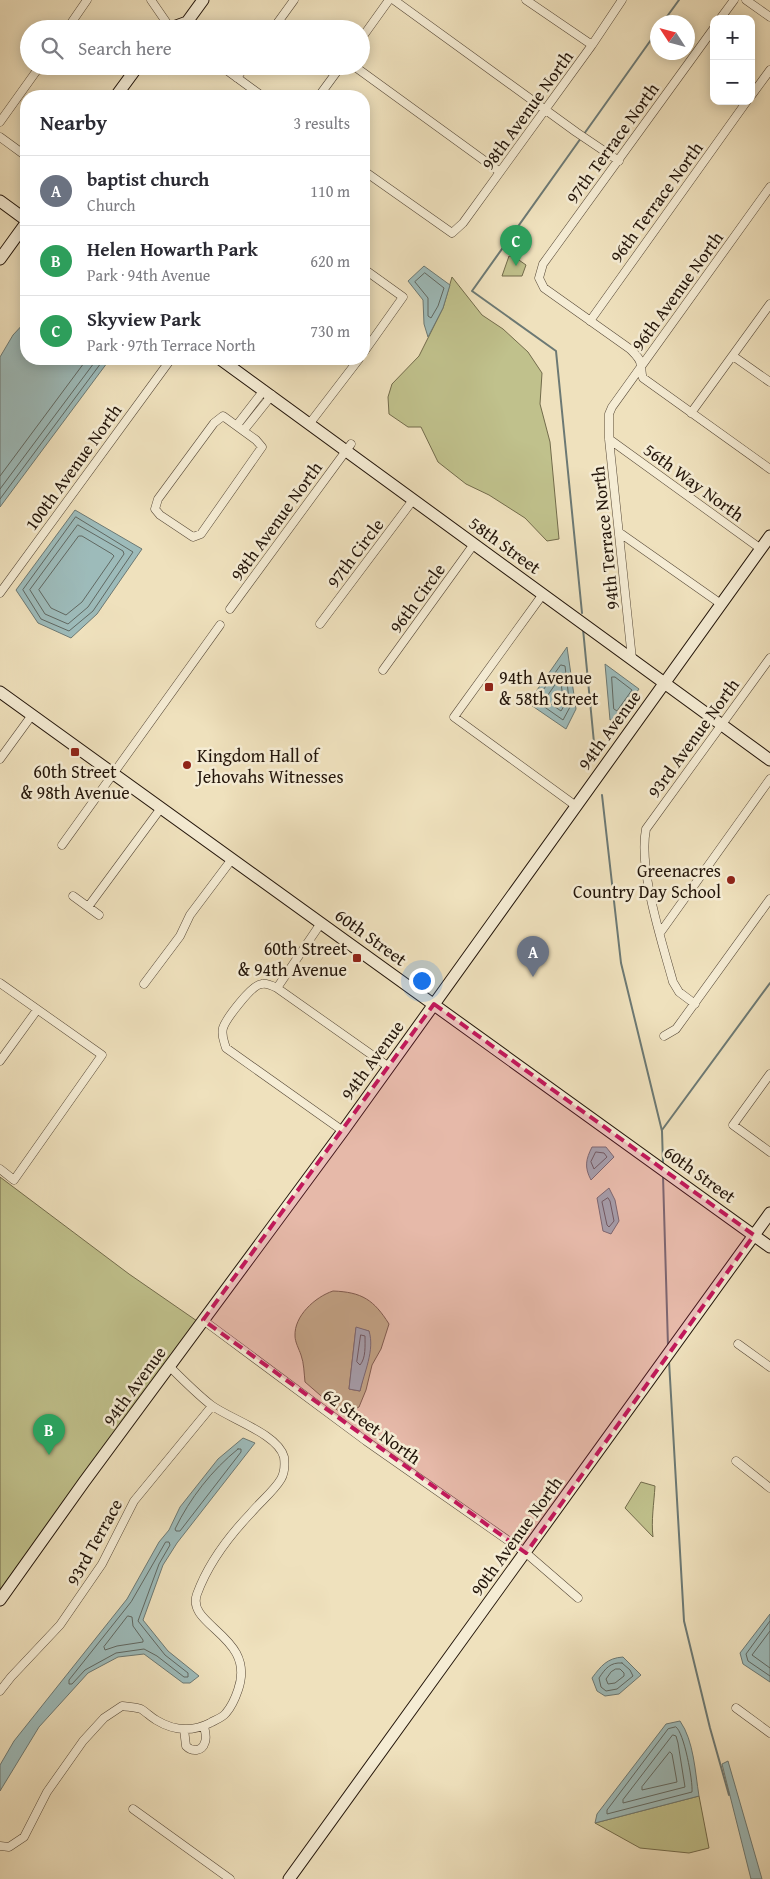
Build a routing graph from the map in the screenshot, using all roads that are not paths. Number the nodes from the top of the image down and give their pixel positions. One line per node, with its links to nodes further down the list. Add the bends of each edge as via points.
1 (87, 0): 13 (street)
2 (151, 0): 14 (street)
3 (203, 0): 15 (street)
4 (294, 0): 16 (street)
5 (390, 0): 17 (street)
6 (394, 0): 35 (street)
7 (526, 0): 19 (street)
8 (622, 0): 19 (street, 98th Avenue North)
9 (734, 0): 11 (street)
10 (746, 0): 12 (street)
11 (723, 15)
12 (770, 17)
13 (73, 20)
14 (164, 20)
15 (188, 20)
16 (280, 20)
17 (370, 27)
18 (710, 34): 39 (street, 97th Terrace North)
19 (592, 45): 35 (street, 98th Avenue North)
20 (770, 70): 32 (street)
21 (34, 75): 28 (street)
22 (131, 75): 29 (street)
23 (233, 75): 27 (street)
24 (239, 75): 27 (street)
25 (334, 75): 31 (street)
26 (366, 75): 40 (street)
27 (237, 78): 30 (street)
28 (23, 90)
29 (120, 90)
30 (254, 90)
31 (323, 90)
32 (755, 91)
33 (20, 94): 36 (street)
34 (744, 105): 49 (street, 96th Terrace North)
35 (545, 109): 39 (street); 40 (street, 98th Avenue North)
36 (0, 122)
37 (0, 137): 38 (street)
38 (20, 152)
39 (619, 161): 49 (street, 97th Terrace North, via 543,264 539,278 544,288)
40 (500, 172): 41 (street, 98th Avenue North, via 463,224 452,233)
41 (370, 175)
42 (770, 187): 55 (street, 96th Avenue North)
43 (0, 201): 44 (street)
44 (20, 216)
45 (20, 230): 46 (street)
46 (0, 259)
47 (370, 273): 50 (street, via 403,297)
48 (770, 304): 51 (street)
49 (590, 321): 55 (street, via 630,349)
50 (370, 344)
51 (733, 356): 56 (street); 58 (street)
52 (167, 365): 71 (street, 100th Avenue North)
53 (229, 365): 57 (street, 58th Street)
54 (354, 365): 60 (street)
55 (642, 366): 58 (street, via 643,378); 59 (street, 96th Avenue North)
56 (770, 382)
57 (268, 392): 60 (street, 58th Street); 61 (street); 62 (street)
58 (691, 413): 65 (street)
59 (608, 414): 63 (street, 94th Terrace North)
60 (310, 423): 64 (street, 58th Street)
61 (237, 425): 62 (street); 62 (street, via 223,416 214,423 158,499 155,509 160,515 193,537 201,534 262,447)
62 (244, 430)
63 (609, 440): 67 (street, 94th Terrace North); 70 (street, 56th Way North)
64 (349, 447): 66 (street, 58th Street); 74 (street, 98th Avenue North)
65 (770, 469)
66 (413, 500): 69 (street, 58th Street); 76 (street, 97th Circle)
67 (620, 533): 73 (street); 78 (street, 94th Terrace North)
68 (770, 536): 70 (street, 94th Avenue)
69 (474, 544): 72 (street, 58th Street); 79 (street, 96th Circle)
70 (761, 549): 73 (street, 94th Avenue)
71 (0, 594)
72 (543, 594): 78 (street, 58th Street); 88 (street, via 454,717)
73 (721, 604): 80 (street, 94th Avenue)
74 (230, 609)
75 (220, 624): 86 (street)
76 (320, 624)
77 (770, 658): 83 (street, 93rd Avenue North)
78 (632, 659): 80 (street, 58th Street)
79 (384, 670)
80 (664, 682): 83 (street, 58th Street); 88 (street, 94th Avenue)
81 (0, 692): 82 (street, 60th Street)
82 (32, 715): 84 (street); 86 (street, 60th Street)
83 (721, 725): 85 (street, 58th Street); 97 (street, 93rd Avenue North, via 646,829 648,881)
84 (0, 759)
85 (770, 760)
86 (114, 774): 89 (street, 60th Street); 90 (street)
87 (770, 779): 97 (street)
88 (576, 806): 101 (street, 94th Avenue)
89 (161, 808): 91 (street, 60th Street); 94 (street)
90 (62, 845)
91 (232, 859): 96 (street, 60th Street); 99 (street)
92 (72, 896): 94 (street)
93 (770, 899): 102 (street)
94 (88, 907): 95 (street)
95 (98, 915)
96 (321, 923): 100 (street); 101 (street, 60th Street)
97 (660, 933): 102 (street, via 673,982 679,992)
98 (0, 983): 103 (street)
99 (144, 984)
100 (277, 988): 106 (street); 108 (street, via 261,984 254,987 224,1026 222,1035 226,1048)
101 (434, 1004): 106 (street, 94th Avenue); 112 (street, 60th Street)
102 (694, 1004): 104 (street, via 676,1029)
103 (37, 1010): 105 (street); 110 (street, via 102,1055 14,1180)
104 (664, 1036)
105 (0, 1061)
106 (389, 1067): 108 (street, 94th Avenue)
107 (770, 1074): 109 (street, via 733,1125)
108 (343, 1131): 114 (street, 94th Avenue)
109 (770, 1152)
110 (0, 1169)
111 (770, 1213): 112 (street, 90th Avenue North)
112 (754, 1235): 113 (street, 60th Street); 121 (street, 90th Avenue North)
113 (770, 1247)
114 (203, 1320): 116 (street, 94th Avenue); 121 (street, 62 Street North, via 361,1437)
115 (738, 1344): 117 (street)
116 (170, 1367): 118 (street); 123 (street, 94th Avenue)
117 (770, 1367)
118 (212, 1406): 124 (street, 93rd Terrace, via 134,1501 102,1564 60,1625); 126 (street, via 275,1444 283,1455 285,1469 281,1480 236,1529 210,1566 195,1598 197,1609 205,1621 226,1638 241,1662 241,1682 233,1703 225,1715)
119 (736, 1461): 120 (street)
120 (770, 1488)
121 (526, 1552): 122 (street, 62 Street North); 131 (street, 90th Avenue North)
122 (578, 1598)
123 (0, 1600)
124 (0, 1691)
125 (736, 1708): 128 (street)
126 (204, 1726): 127 (street); 127 (street, via 205,1742 196,1751 185,1744)
127 (184, 1729): 130 (street, via 166,1725 141,1710 122,1706 104,1718 83,1741 47,1792 24,1837 9,1847)
128 (770, 1732)
129 (133, 1809): 132 (street)
130 (0, 1846)
131 (293, 1877)
132 (230, 1879)

